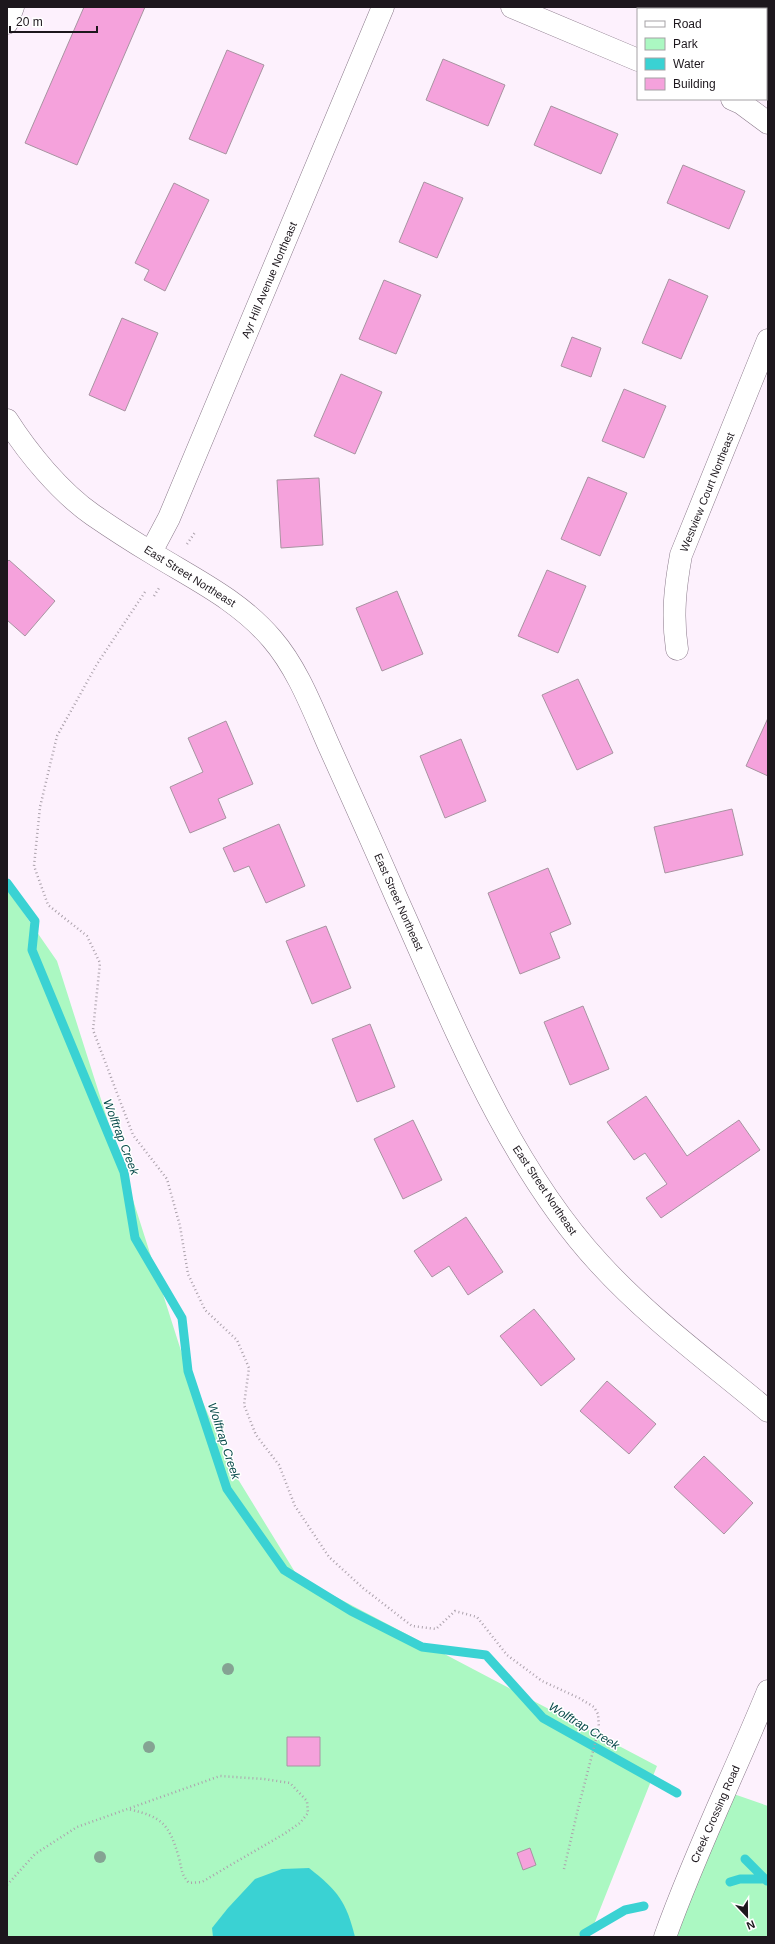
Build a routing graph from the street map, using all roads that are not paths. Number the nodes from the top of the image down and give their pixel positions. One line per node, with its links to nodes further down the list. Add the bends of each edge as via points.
1 (13, 7): 4 (street)
2 (383, 7): 10 (street, Ayr Hill Avenue Northeast, via 170,518)
3 (512, 7): 5 (street)
4 (7, 23)
5 (637, 60)
6 (734, 100): 7 (street)
7 (768, 124)
8 (768, 340): 11 (street, Westview Court Northeast, via 681,555 674,590 674,630)
9 (7, 420): 10 (street, East Street Northeast, via 61,487 90,513)
10 (151, 552): 12 (street, East Street Northeast, via 242,609 272,639 288,661 315,714 449,1016 503,1126 567,1226 599,1264 649,1314)
11 (677, 649)
12 (768, 1411)
13 (768, 1692): 14 (street, Creek Crossing Road, via 699,1848)
14 (665, 1937)

